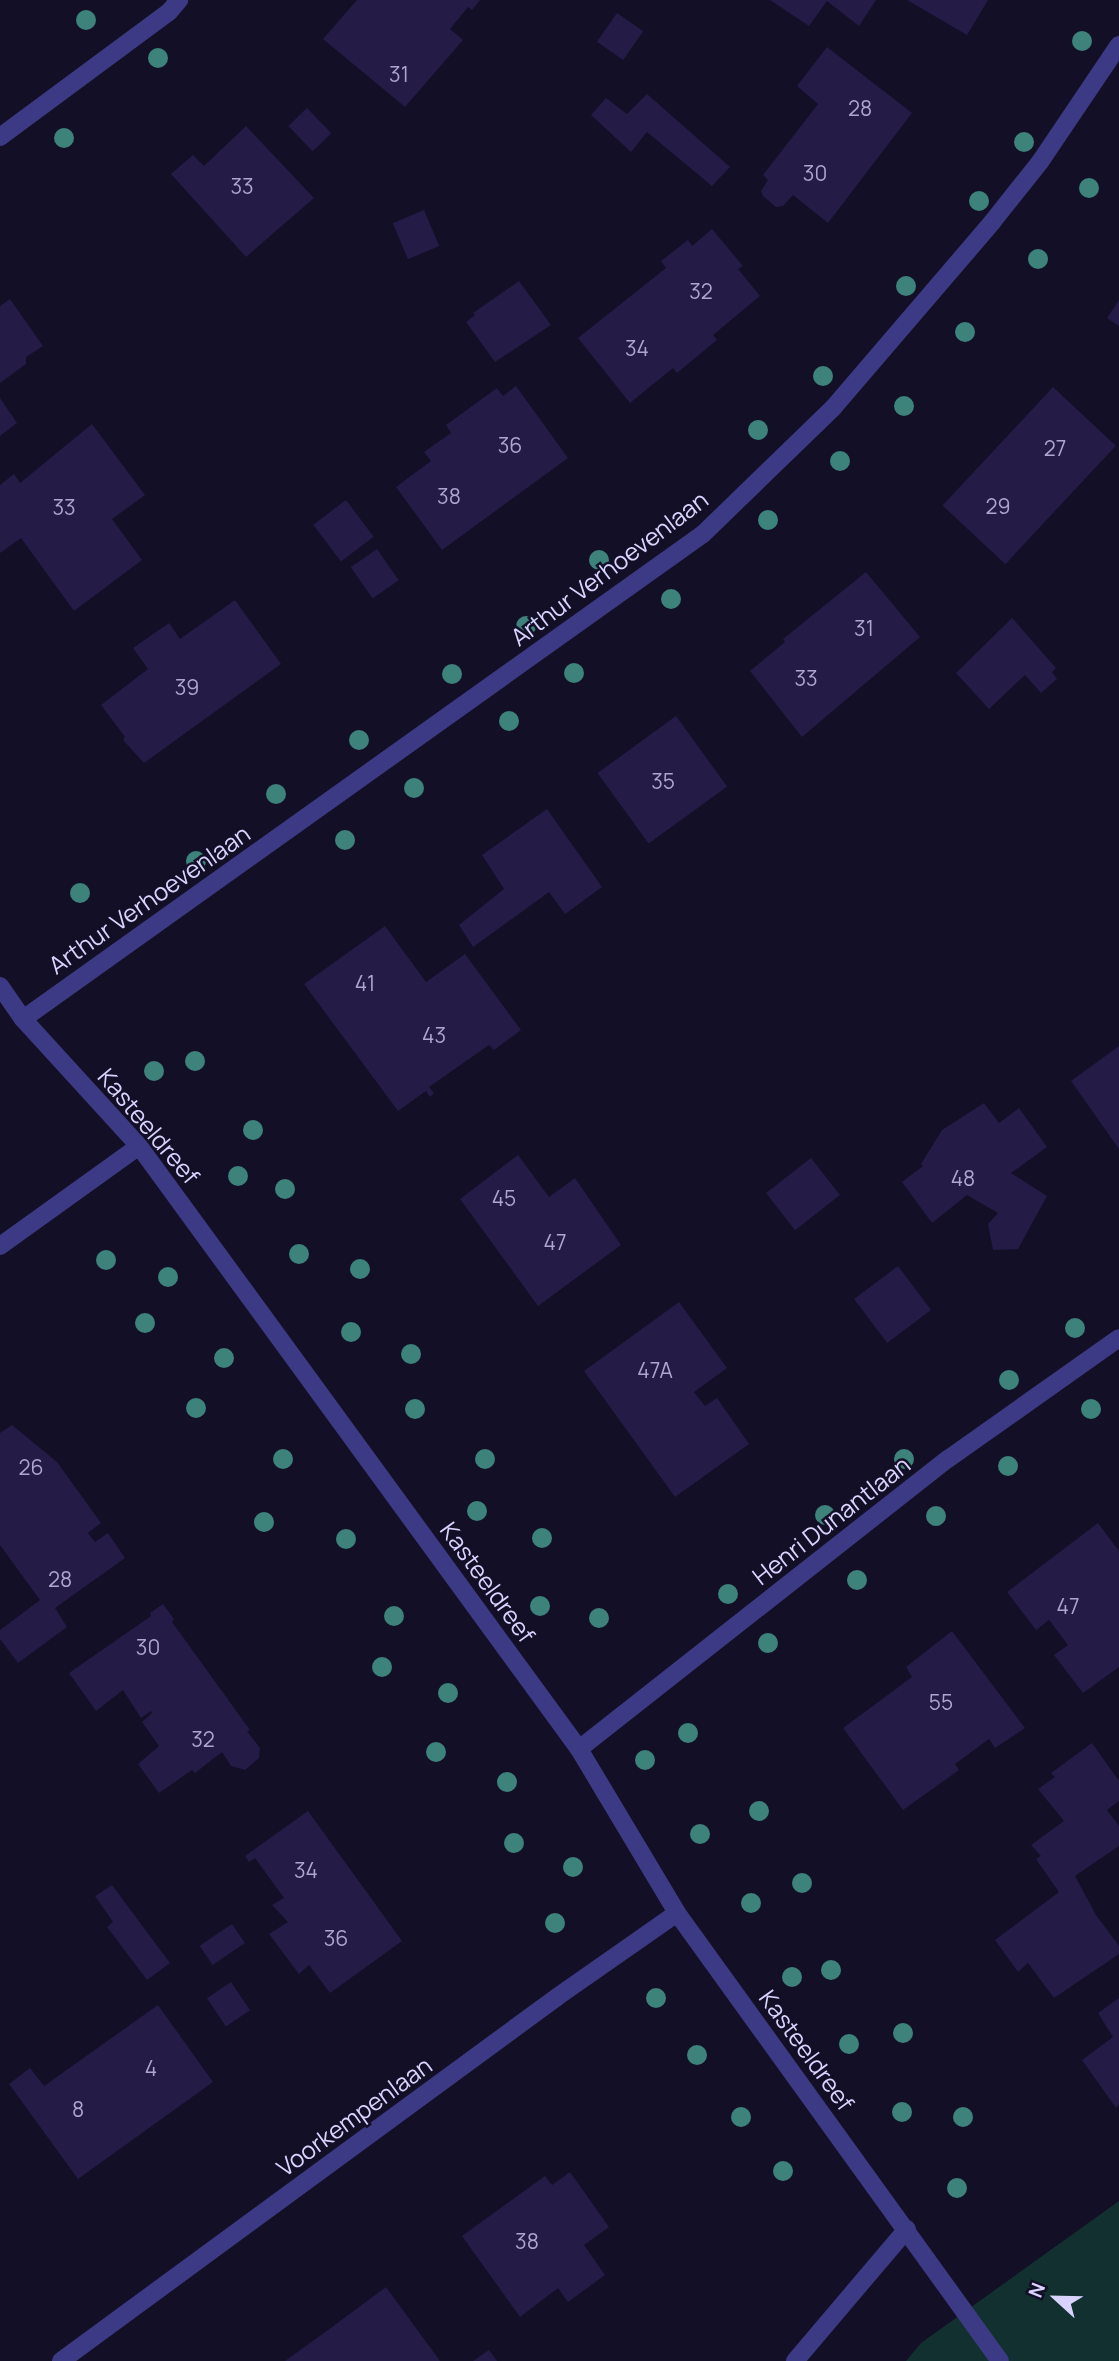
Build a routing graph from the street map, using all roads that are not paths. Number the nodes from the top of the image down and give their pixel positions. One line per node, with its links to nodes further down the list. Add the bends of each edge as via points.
1 (178, 0): 3 (street, via 169,12)
2 (1119, 45): 5 (street, Arthur Verhoevenlaan, via 1040,162 993,221 833,408 703,534)
3 (0, 137)
4 (0, 986): 5 (street, Kasteeldreef)
5 (23, 1019): 6 (street, Kasteeldreef)
6 (139, 1146): 7 (street); 9 (street, Kasteeldreef)
7 (0, 1246)
8 (1119, 1338): 9 (street, Henri Dunantlaan, via 948,1459)
9 (579, 1749): 10 (street, Kasteeldreef)
10 (677, 1913): 11 (street, Kasteeldreef); 12 (street, Voorkempenlaan)
11 (907, 2229): 13 (street); 14 (street, Kasteeldreef)
12 (61, 2361)
13 (795, 2361)
14 (1000, 2361)

